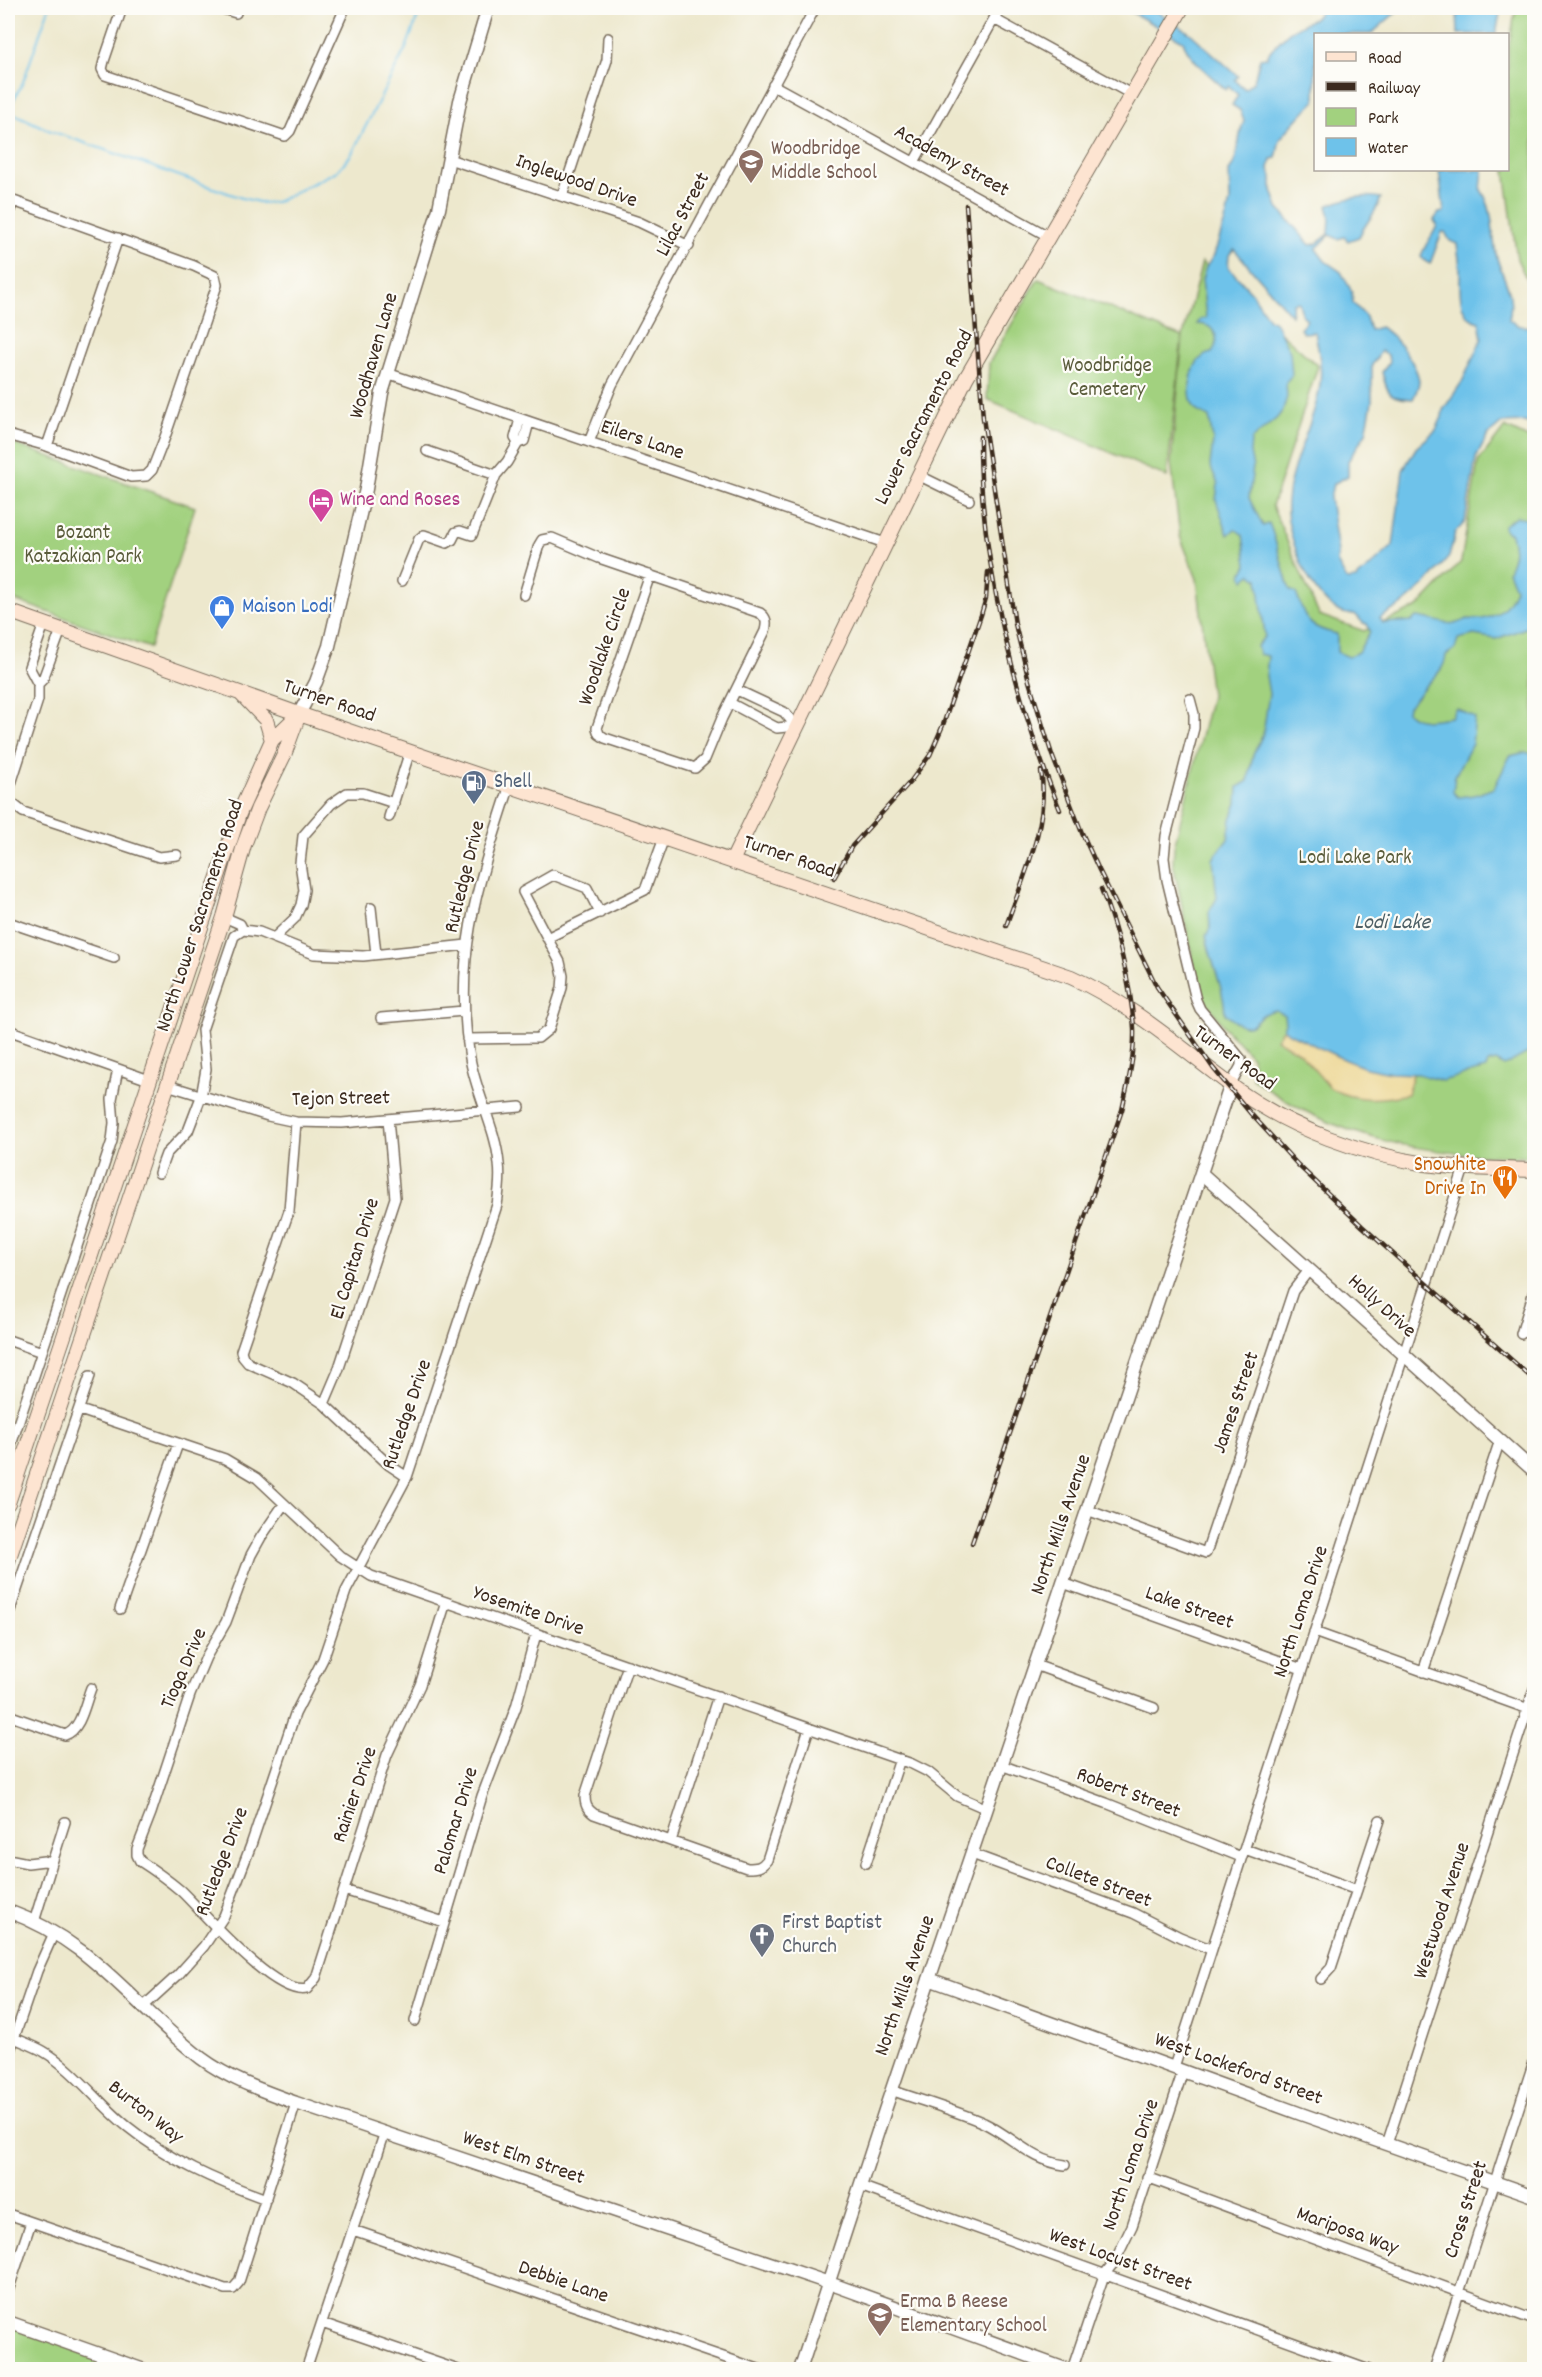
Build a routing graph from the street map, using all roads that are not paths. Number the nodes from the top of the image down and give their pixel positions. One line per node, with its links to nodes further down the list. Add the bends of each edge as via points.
1 (122, 8): 3 (street, via 103,72 112,79 285,136)
2 (220, 8): 7 (street)
3 (345, 8)
4 (488, 8): 13 (street, Woodhaven Lane, via 460,100)
5 (815, 8): 11 (street, Lilac Street)
6 (1000, 8): 9 (street)
7 (236, 13)
8 (1179, 13): 12 (main road, Lower Sacramento Road)
9 (994, 19): 12 (street); 14 (street)
10 (608, 38): 15 (street, via 607,60)
11 (773, 85): 14 (street, Academy Street); 20 (street, Lilac Street)
12 (1131, 94): 18 (main road, Lower Sacramento Road)
13 (449, 159): 15 (street, Inglewood Drive); 21 (street, Woodhaven Lane, via 437,217)
14 (915, 162): 18 (street, Academy Street)
15 (562, 196): 20 (street, Inglewood Drive, via 639,222)
16 (10, 200): 17 (street); 19 (street)
17 (8, 217)
18 (1048, 236): 28 (main road, Lower Sacramento Road, via 978,356)
19 (118, 238): 25 (street); 25 (street, via 194,266 214,276 217,285 152,470 146,476 131,477)
20 (689, 246): 24 (street, Lilac Street, via 612,385)
21 (387, 373): 22 (street, Eilers Lane); 44 (street, Woodhaven Lane, via 366,489 331,640)
22 (524, 420): 24 (street, Eilers Lane); 27 (street, via 514,438 518,443)
23 (8, 435): 25 (street)
24 (590, 442): 30 (street, Eilers Lane)
25 (47, 446)
26 (427, 451): 27 (street)
27 (496, 475): 32 (street, via 472,535 456,532 447,543 424,535 419,538)
28 (918, 475): 29 (street); 30 (main road, Lower Sacramento Road)
29 (969, 500)
30 (885, 543): 45 (main road, Lower Sacramento Road)
31 (650, 575): 33 (street, Woodlake Circle, via 552,538 544,539); 40 (street, Woodlake Circle, via 764,616 765,631); 43 (street, Woodlake Circle, via 597,728 599,734 695,768 705,759)
32 (402, 581)
33 (524, 596)
34 (8, 611): 35 (main road, Turner Road)
35 (44, 624): 36 (main road, Turner Road); 37 (street)
36 (61, 630): 38 (street); 41 (main road, Turner Road)
37 (32, 658): 38 (street); 39 (street, via 29,667)
38 (48, 664): 39 (street)
39 (38, 684): 52 (street, via 38,700 9,790 9,801 23,812 159,857)
40 (737, 690): 43 (street, Woodlake Circle); 45 (street, via 784,712)
41 (241, 693): 44 (main road, Turner Road); 46 (main road, via 266,720)
42 (1190, 699): 71 (street, North Mills Avenue, via 1195,722 1166,836 1165,868 1196,1000 1241,1059)
43 (730, 704): 45 (street, via 777,728)
44 (299, 714): 46 (main road, North Lower Sacramento Road); 47 (main road, Turner Road); 56 (main road, North Lower Sacramento Road, via 251,826)
45 (796, 726): 53 (main road, Lower Sacramento Road)
46 (272, 740): 64 (main road, North Lower Sacramento Road, via 238,814)
47 (410, 751): 48 (main road, Turner Road); 49 (street)
48 (510, 785): 51 (main road, Turner Road); 61 (street, Rutledge Drive, via 481,876)
49 (394, 803): 50 (street); 59 (street, via 363,793 348,794 331,804 303,836 302,905 295,918)
50 (389, 818)
51 (664, 838): 53 (main road, Turner Road); 55 (street, via 645,890)
52 (177, 855)
53 (732, 861): 71 (main road, Turner Road, via 1077,980 1132,1011)
54 (371, 908): 62 (street)
55 (600, 913): 60 (street); 60 (street, via 587,888 553,875 523,892)
56 (224, 917): 58 (street, via 240,924); 72 (main road, North Lower Sacramento Road)
57 (8, 922): 63 (street)
58 (243, 930): 59 (street); 73 (street, via 234,936 202,1030 206,1069)
59 (274, 938): 62 (street, via 314,954)
60 (547, 938): 68 (street, via 563,976 549,1029 538,1038)
61 (467, 945): 62 (street); 65 (street, Rutledge Drive)
62 (376, 954)
63 (114, 958)
64 (177, 997): 70 (main road, North Lower Sacramento Road); 72 (main road, via 181,1008 162,1068)
65 (464, 1011): 66 (street); 68 (street, Rutledge Drive)
66 (381, 1018)
67 (8, 1030): 69 (street)
68 (467, 1039): 75 (street, Rutledge Drive)
69 (118, 1069): 70 (street); 87 (street, via 112,1099 112,1142)
70 (149, 1080): 78 (main road, via 154,1084 155,1095 139,1145); 97 (main road, North Lower Sacramento Road)
71 (1231, 1084): 79 (main road, Turner Road, via 1275,1114 1352,1145 1410,1161); 82 (street, North Mills Avenue)
72 (166, 1085): 73 (street, Tejon Street); 78 (main road, North Lower Sacramento Road)
73 (201, 1097): 77 (street, Tejon Street); 81 (street, via 188,1131 166,1154)
74 (520, 1107): 75 (street, Tejon Street)
75 (484, 1110): 76 (street, Tejon Street); 96 (street, Rutledge Drive, via 500,1165 497,1205)
76 (388, 1119): 77 (street, Tejon Street); 90 (street, El Capitan Drive, via 395,1198)
77 (296, 1122): 90 (street, via 289,1211 241,1351 248,1363 293,1383)
78 (142, 1159): 100 (main road, North Lower Sacramento Road)
79 (1464, 1168): 80 (main road, Turner Road); 88 (street, North Loma Drive)
80 (1534, 1170)
81 (159, 1173)
82 (1201, 1173): 83 (street, Holly Drive); 99 (street, North Mills Avenue)
83 (1309, 1270): 88 (street, Holly Drive); 99 (street, James Street, via 1293,1291 1206,1553)
84 (1534, 1291): 85 (street)
85 (1521, 1334)
86 (8, 1340): 87 (street)
87 (42, 1352): 94 (street)
88 (1403, 1353): 92 (street, Holly Drive); 106 (street, North Loma Drive)
89 (90, 1376): 91 (street)
90 (324, 1404): 96 (street)
91 (80, 1410): 93 (street, Yosemite Drive); 105 (street)
92 (1500, 1440): 95 (street, Holly Drive); 111 (street)
93 (178, 1444): 98 (street, Yosemite Drive, via 247,1470); 104 (street)
94 (8, 1448)
95 (1534, 1471)
96 (407, 1477): 101 (street, Rutledge Drive)
97 (8, 1503)
98 (284, 1504): 101 (street, Yosemite Drive); 135 (street, Tioga Drive, via 251,1555 226,1622 206,1657 137,1849 140,1860 180,1891)
99 (1088, 1510): 102 (street, North Mills Avenue)
100 (8, 1561)
101 (358, 1568): 103 (street, Yosemite Drive); 135 (street, Rutledge Drive, via 323,1659 295,1714 239,1877)
102 (1063, 1583): 109 (street, North Mills Avenue); 110 (street, Lake Street)
103 (446, 1602): 107 (street, Yosemite Drive); 130 (street, Rainier Drive, via 420,1685 387,1755)
104 (120, 1609)
105 (8, 1616)
106 (1314, 1632): 110 (street, North Loma Drive); 111 (street)
107 (536, 1634): 108 (street, Yosemite Drive); 134 (street, Palomar Drive, via 516,1707 482,1796)
108 (628, 1665): 114 (street, Yosemite Drive); 124 (street, via 585,1800 594,1814)
109 (1035, 1665): 115 (street); 120 (street, North Mills Avenue)
110 (1302, 1669): 125 (street, North Loma Drive)
111 (1423, 1672): 116 (street)
112 (91, 1688): 117 (street, via 76,1727 65,1736)
113 (1534, 1689): 116 (street, Westwood Avenue)
114 (718, 1696): 118 (street, Yosemite Drive); 124 (street)
115 (1154, 1708)
116 (1531, 1710): 150 (street, Westwood Avenue)
117 (8, 1715)
118 (809, 1728): 119 (street, Yosemite Drive); 124 (street, via 763,1866 752,1868)
119 (900, 1760): 121 (street, Yosemite Drive, via 920,1768 957,1796); 129 (street)
120 (1001, 1765): 121 (street, North Mills Avenue); 125 (street, Robert Street)
121 (987, 1809): 126 (street, North Mills Avenue)
122 (1380, 1820): 131 (street)
123 (65, 1822): 128 (street)
124 (671, 1841)
125 (1243, 1853): 131 (street, Robert Street); 137 (street, North Loma Drive)
126 (972, 1854): 137 (street, Collete Street, via 1133,1913); 138 (street, North Mills Avenue)
127 (8, 1859): 128 (street)
128 (52, 1863): 133 (street)
129 (866, 1863)
130 (344, 1890): 134 (street); 135 (street, Rainier Drive, via 316,1978 307,1989 297,1989 264,1972)
131 (1357, 1890): 139 (street, via 1331,1968)
132 (8, 1911): 133 (street, West Elm Street)
133 (34, 1922): 136 (street, West Elm Street)
134 (444, 1922): 141 (street, Palomar Drive)
135 (217, 1928): 140 (street, Rutledge Drive, via 178,1975)
136 (54, 1933): 140 (street, West Elm Street, via 90,1956); 142 (street)
137 (1210, 1948): 145 (street, North Loma Drive)
138 (929, 1979): 145 (street, West Lockeford Street); 147 (street, North Mills Avenue)
139 (1321, 1979)
140 (144, 2006): 148 (street, West Elm Street, via 202,2059 244,2083)
141 (415, 2021)
142 (14, 2038): 143 (street); 156 (street, Burton Way, via 59,2062 109,2111 163,2153 207,2176)
143 (8, 2056)
144 (1534, 2061): 146 (street, Cross Street)
145 (1178, 2069): 150 (street, West Lockeford Street); 152 (street, North Loma Drive)
146 (1531, 2081): 153 (street, Cross Street)
147 (891, 2090): 151 (street, via 981,2122 1006,2134 1034,2157); 154 (street, North Mills Avenue)
148 (296, 2103): 149 (street, West Elm Street); 156 (street)
149 (385, 2132): 159 (street); 161 (street, West Elm Street)
150 (1387, 2144): 153 (street, West Lockeford Street)
151 (1065, 2165)
152 (1147, 2177): 160 (street, North Loma Drive, via 1126,2241); 163 (street, Mariposa Way)
153 (1495, 2182): 155 (street, West Lockeford Street); 163 (street, Cross Street)
154 (860, 2186): 160 (street, West Locust Street); 161 (street, North Mills Avenue)
155 (1534, 2196)
156 (266, 2199): 158 (street, via 239,2282 230,2289)
157 (8, 2214): 158 (street)
158 (31, 2222): 162 (street)
159 (353, 2230): 166 (street); 170 (street, Debbie Lane)
160 (1104, 2275): 172 (street, North Loma Drive); 173 (street, West Locust Street)
161 (829, 2283): 171 (street, North Mills Avenue); 172 (street, West Elm Street)
162 (8, 2291)
163 (1459, 2293): 164 (street, Mariposa Way); 174 (street, Cross Street)
164 (1534, 2320)
165 (8, 2322): 167 (street)
166 (322, 2323): 168 (street); 169 (street)
167 (144, 2370)
168 (306, 2370)
169 (458, 2370)
170 (761, 2370)
171 (800, 2370)
172 (1070, 2370)
173 (1369, 2370)
174 (1434, 2370)

